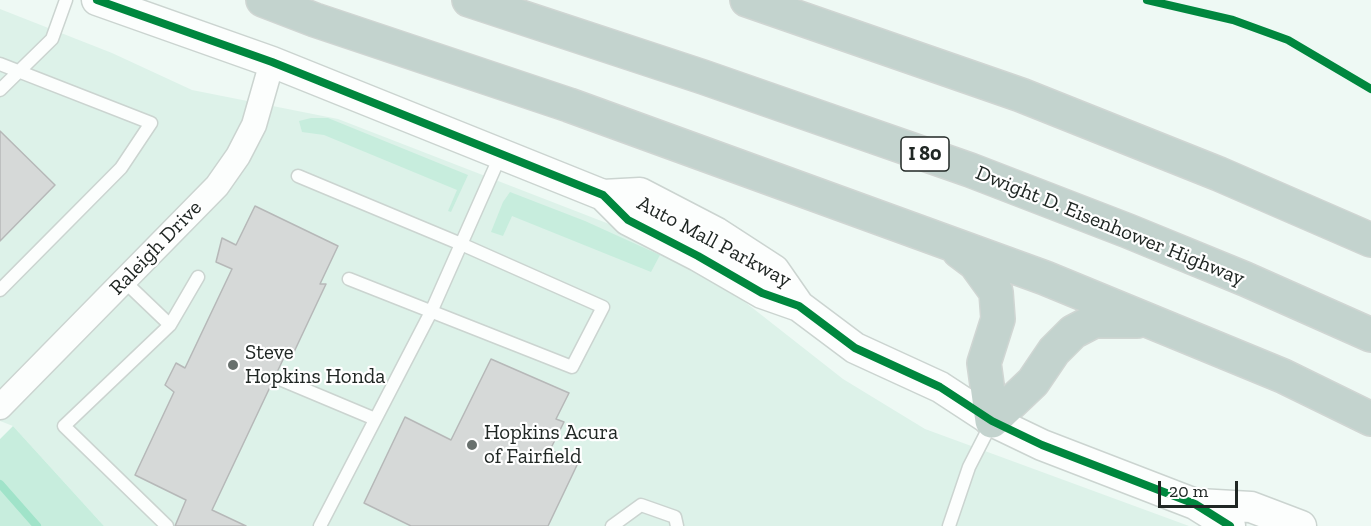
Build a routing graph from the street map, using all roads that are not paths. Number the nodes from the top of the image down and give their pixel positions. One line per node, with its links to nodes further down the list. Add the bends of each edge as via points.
1 (66, 0): 8 (lane, via 52,39)
2 (97, 0): 6 (street, Auto Mall Parkway)
3 (263, 0): 13 (highway, via 569,105)
4 (469, 0): 22 (highway, Dwight D. Eisenhower Highway / I 80, via 970,170 1245,279)
5 (747, 0): 12 (highway, via 1021,95)
6 (272, 62): 10 (street, Auto Mall Parkway); 17 (street, Raleigh Drive, via 254,125 238,156 217,186)
7 (0, 64): 8 (lane)
8 (19, 71): 9 (lane); 18 (lane, via 151,123 121,168)
9 (0, 90)
10 (501, 153): 14 (lane); 27 (street, Auto Mall Parkway, via 603,195 640,193 717,233 774,270 799,306 855,348 940,387)
11 (298, 176): 14 (lane)
12 (1371, 240)
13 (943, 241): 20 (highway); 27 (highway, via 975,262 996,292 998,319 984,363)
14 (461, 244): 19 (lane); 19 (lane, via 603,307 572,367)
15 (198, 277): 21 (lane)
16 (349, 279): 19 (lane)
17 (124, 281): 21 (lane); 24 (street, Raleigh Drive)
18 (0, 290)
19 (430, 312): 25 (lane)
20 (1150, 321): 26 (highway, via 1283,376); 27 (highway, via 1094,321 1073,332 1033,382)
21 (170, 325): 29 (lane, via 64,426)
22 (1371, 336)
23 (282, 380): 25 (lane)
24 (0, 407)
25 (375, 419): 30 (lane)
26 (1371, 419)
27 (992, 420): 28 (street, Auto Mall Parkway, via 1042,445); 33 (lane, via 969,467)
28 (1195, 504): 34 (street, Auto Mall Parkway); 35 (street, Auto Mall Parkway, via 1251,507)
29 (167, 526)
30 (320, 526)
31 (612, 526): 32 (lane, via 641,505 675,517)
32 (678, 526)
33 (949, 526)
34 (1230, 526)
35 (1301, 526)

